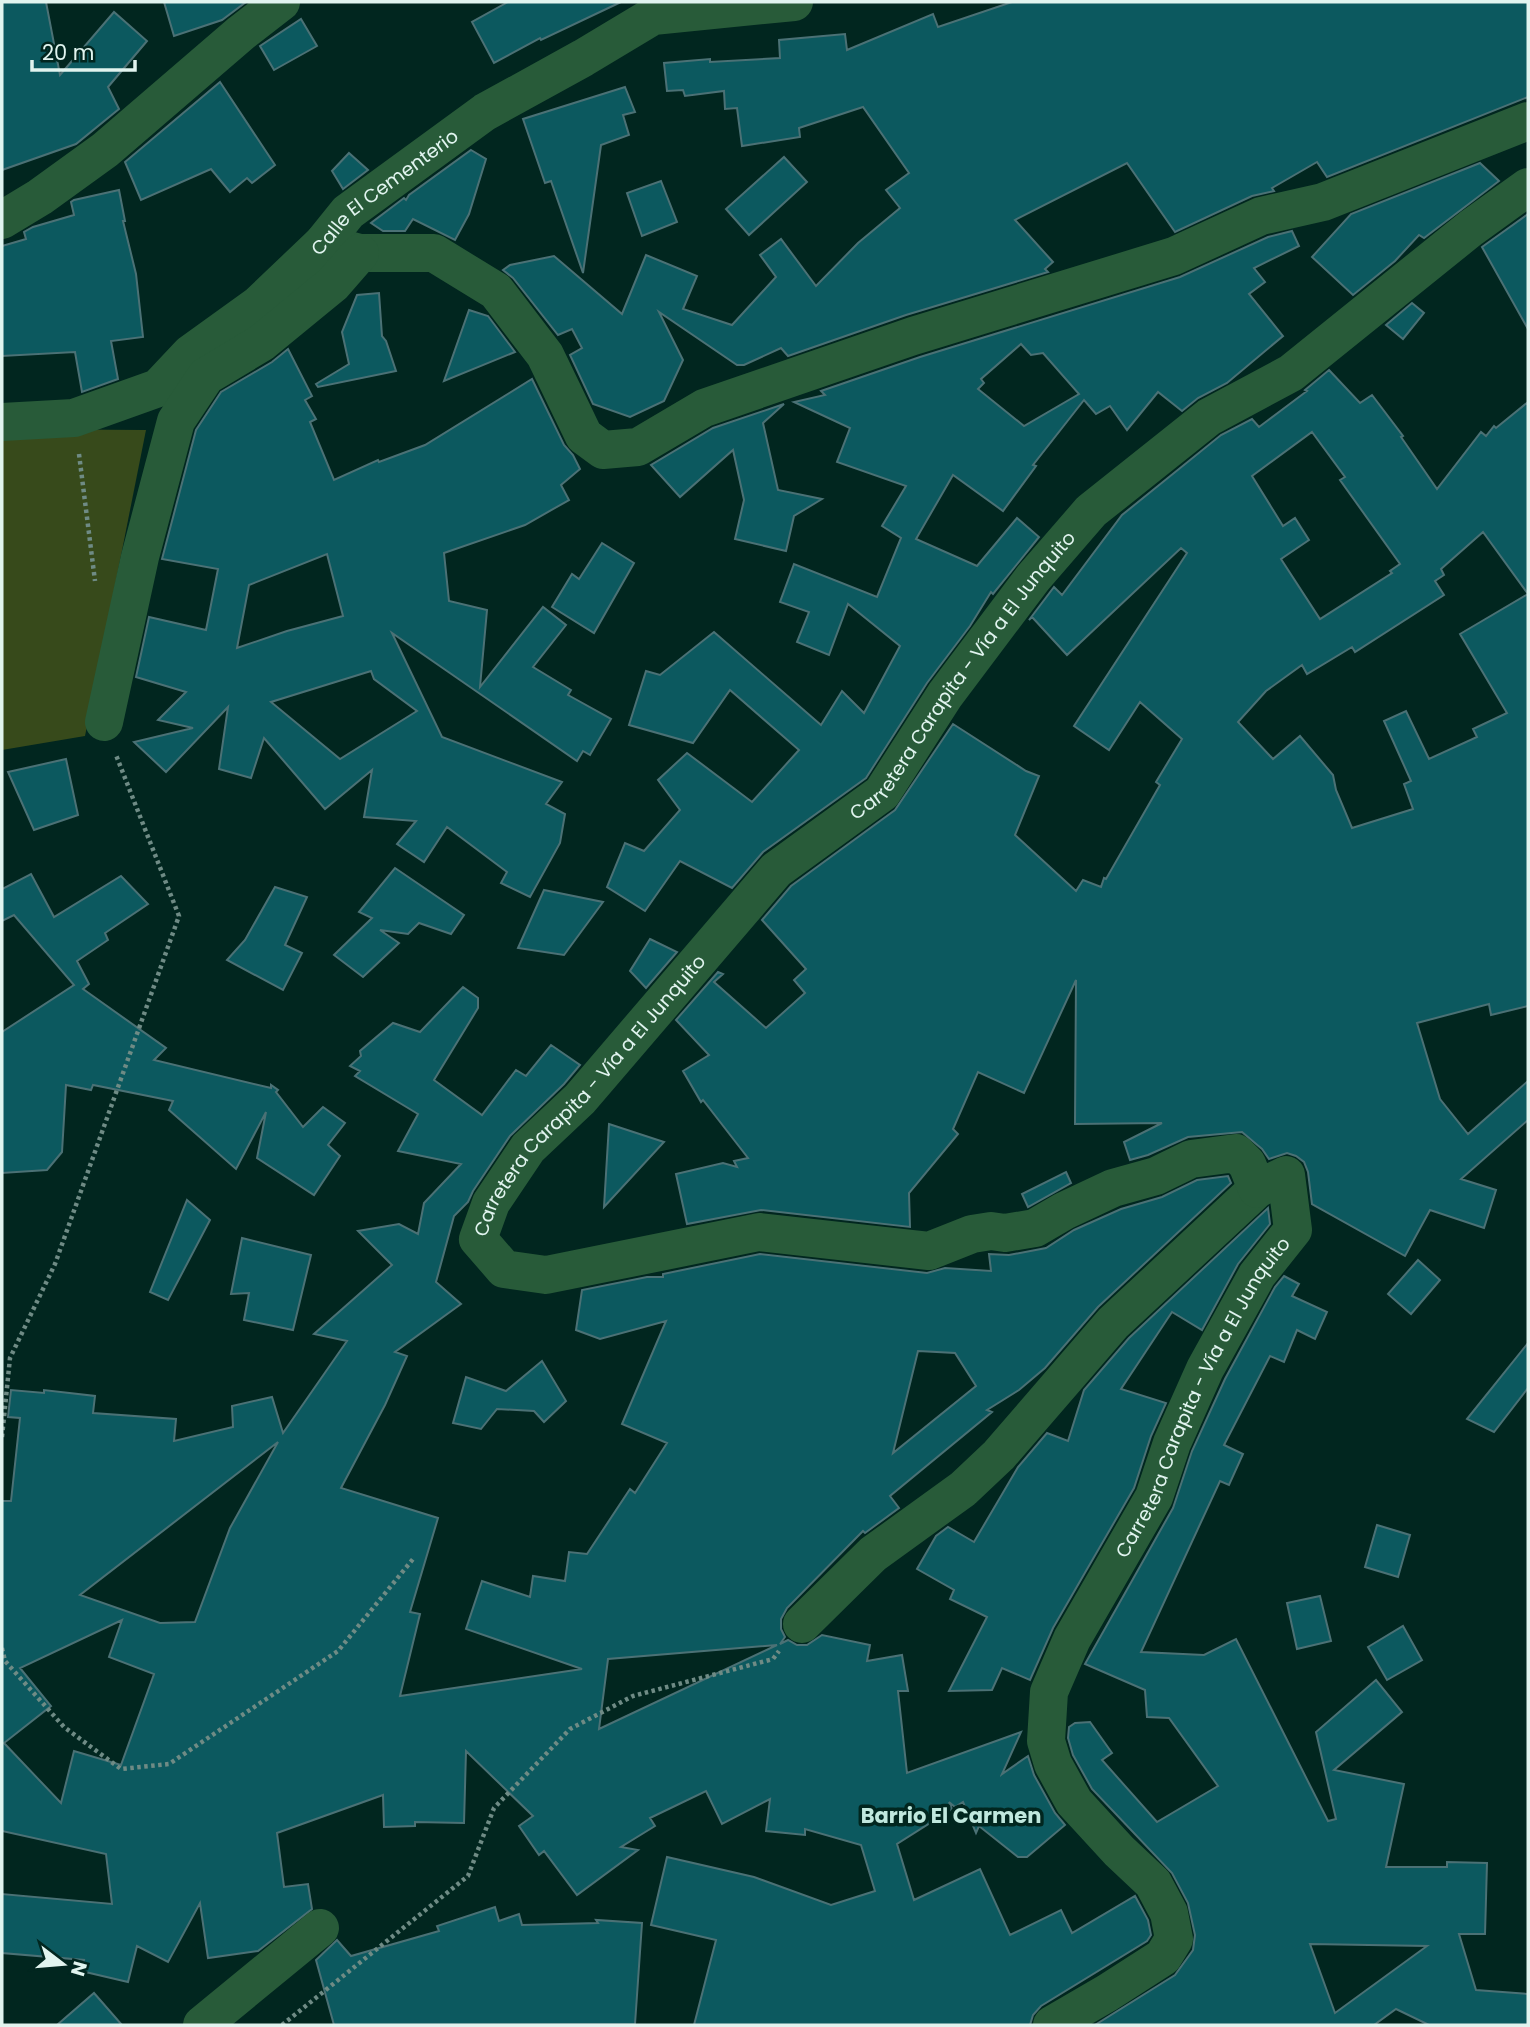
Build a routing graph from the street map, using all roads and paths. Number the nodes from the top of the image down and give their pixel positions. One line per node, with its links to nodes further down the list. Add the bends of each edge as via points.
1 (281, 2): 5 (street, via 106,150)
2 (794, 2): 6 (street, Calle El Cementerio, via 653,16 485,113 348,212)
3 (1528, 121): 7 (street, via 1323,202 1262,216 1174,256 913,336 704,408 638,447 603,450 584,436 545,355 496,290 434,253)
4 (1528, 187): 12 (street, Carretera Carapita - Vía a El Junquito, via 1291,373 1209,417 1091,511 944,695 883,793 776,870 580,1099 528,1148 491,1203 478,1239 504,1269 546,1275 759,1232 929,1251 972,1234 1035,1228 1104,1192 1191,1159 1236,1153 1247,1164)
5 (2, 220)
6 (323, 243): 7 (street); 8 (street, Calle El Cementerio, via 258,305 190,354 158,388)
7 (360, 253): 11 (street, via 332,284 261,343 206,376 176,421)
8 (74, 418): 9 (street, Calle El Cementerio); 10 (path)
9 (2, 422)
10 (96, 590)
11 (104, 722): 13 (path, via 179,916 55,1264 10,1358)
12 (1257, 1189): 15 (street, via 1113,1323 999,1455 963,1489 873,1554); 20 (street, Carretera Carapita - Vía a El Junquito, via 1286,1175 1293,1230 1257,1275 1211,1357 1172,1443 1154,1497 1072,1639 1049,1692 1045,1741 1053,1764 1074,1802 1153,1883 1169,1913 1174,1939 1163,1957)
13 (2, 1437)
14 (414, 1559): 16 (path, via 338,1651 169,1764 121,1769 64,1727 5,1661)
15 (802, 1624): 19 (path, via 773,1659 632,1696 570,1730 494,1808 468,1876)
16 (2, 1648)
17 (320, 1928): 18 (street)
18 (202, 2025)
19 (282, 2025)
20 (1052, 2025)

